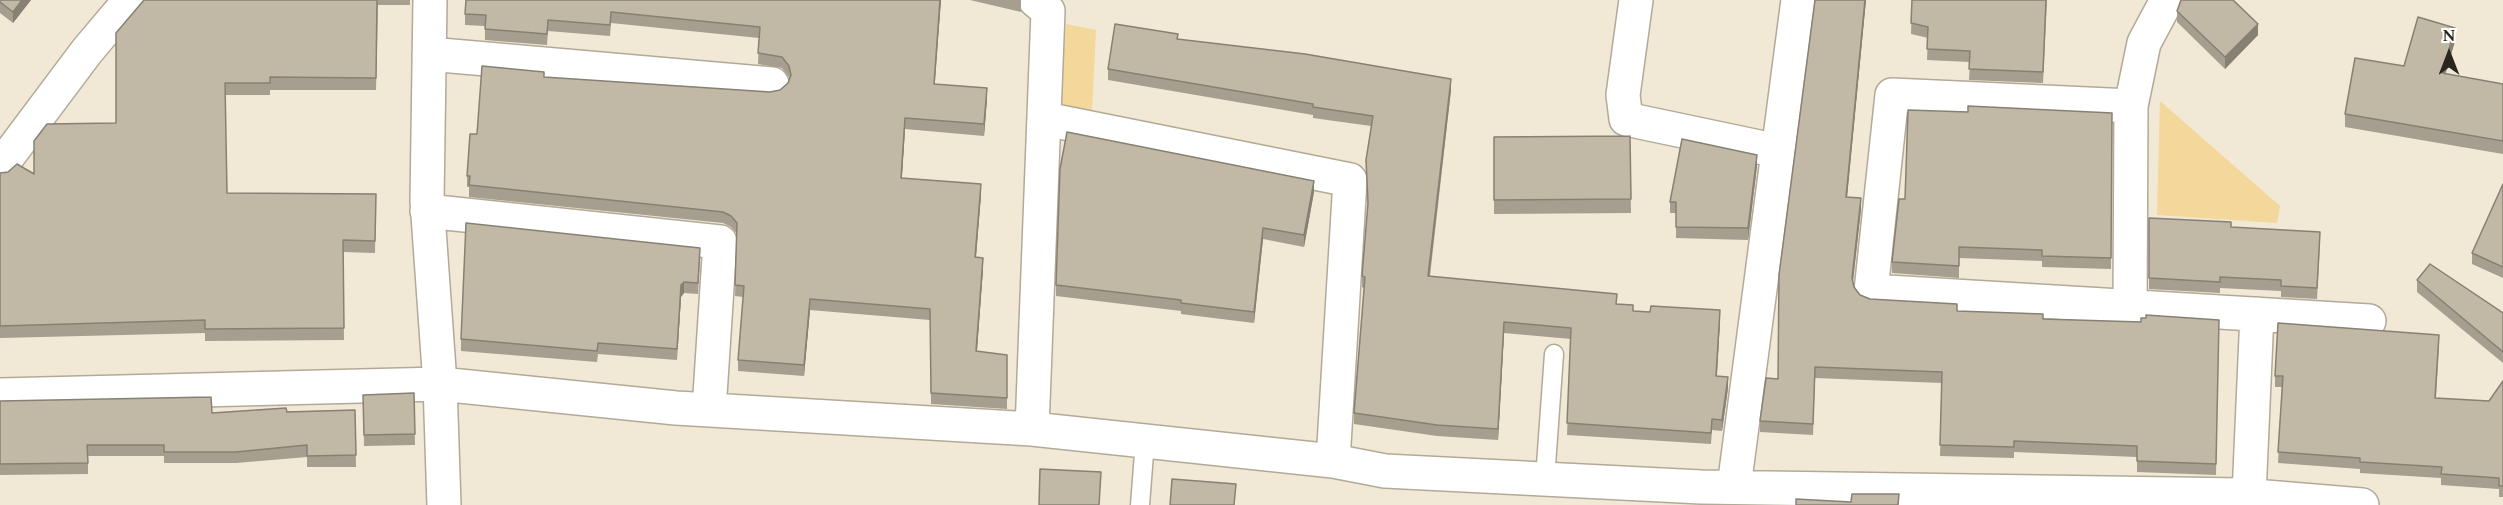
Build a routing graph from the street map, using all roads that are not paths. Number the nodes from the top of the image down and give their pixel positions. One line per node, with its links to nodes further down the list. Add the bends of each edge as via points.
1 (130, 0): 11 (street)
2 (430, 0): 7 (street)
3 (1035, 0): 10 (street, via 1048,11)
4 (1635, 0): 12 (street, via 1623,95 1626,119)
5 (1798, 0): 12 (street)
6 (2167, 0): 9 (street, via 2144,43)
7 (429, 54): 8 (street); 13 (street)
8 (772, 84)
9 (2131, 106): 14 (street); 14 (street, via 1892,96 1871,291)
10 (1045, 119): 21 (street); 23 (street, via 1350,180)
11 (6, 147)
12 (1778, 151): 25 (street)
13 (428, 212): 18 (street); 20 (street, via 720,242)
14 (2130, 307): 15 (street)
15 (2257, 314): 16 (street); 26 (street)
16 (2369, 321)
17 (1554, 354): 24 (lane)
18 (440, 384): 19 (street); 20 (street); 28 (street)
19 (0, 395)
20 (710, 410): 21 (street)
21 (1032, 429): 22 (street)
22 (1145, 441): 23 (street); 29 (lane)
23 (1333, 461): 24 (street, via 1385,471)
24 (1545, 478): 27 (street)
25 (1734, 487): 26 (street); 27 (street)
26 (2249, 495): 30 (street)
27 (1701, 496)
28 (444, 505)
29 (1140, 505)
30 (2362, 505)

